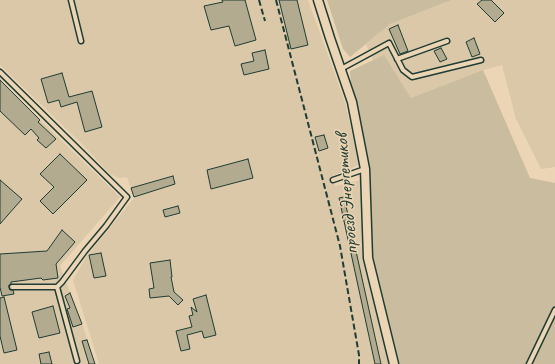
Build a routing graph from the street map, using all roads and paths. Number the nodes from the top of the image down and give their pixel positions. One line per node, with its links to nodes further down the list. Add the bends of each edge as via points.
1 (71, 0): 3 (lane)
2 (318, 0): 7 (street, проезд Энергетиков)
3 (81, 41)
4 (447, 41): 5 (lane)
5 (397, 59): 6 (lane, via 403,70 412,77); 7 (lane, via 389,43)
6 (481, 60)
7 (341, 69): 9 (street, проезд Энергетиков, via 352,102)
8 (0, 72): 12 (lane, via 127,197)
9 (364, 169): 10 (lane); 15 (street, проезд Энергетиков, via 368,258)
10 (333, 180)
11 (12, 287): 12 (lane)
12 (57, 287): 14 (lane)
13 (555, 310): 16 (lane)
14 (77, 361)
15 (394, 364)
16 (529, 364)

